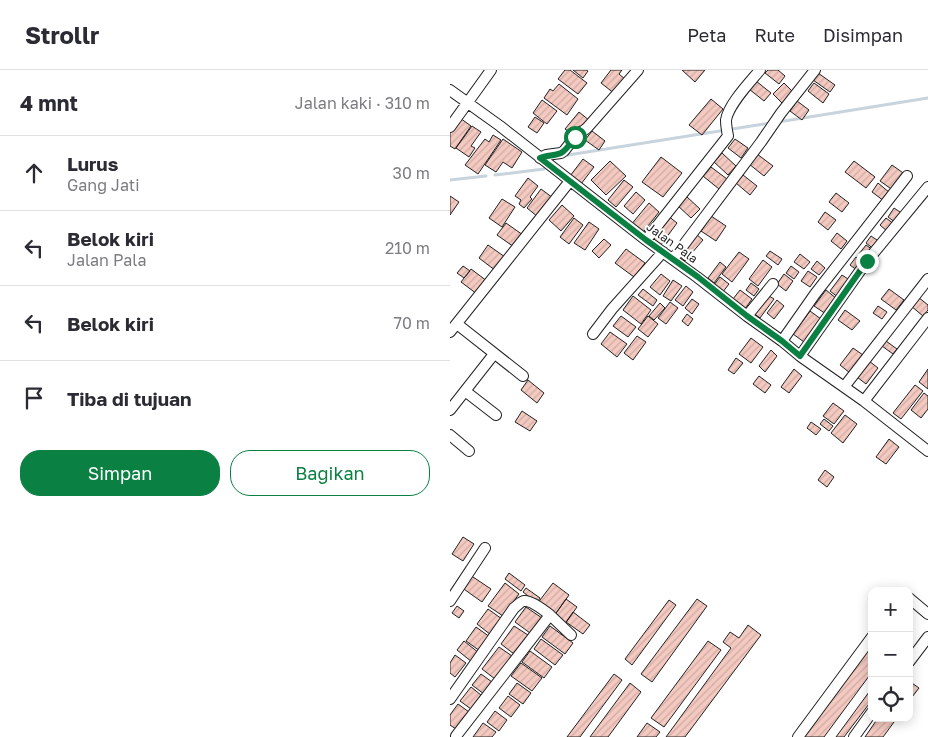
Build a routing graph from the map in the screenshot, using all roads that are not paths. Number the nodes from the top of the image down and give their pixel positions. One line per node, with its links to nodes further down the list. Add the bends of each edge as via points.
1 (491, 70): 6 (street)
2 (638, 70): 8 (street, via 561,153)
3 (760, 70): 12 (street, via 732,105 726,121 728,136)
4 (815, 70): 14 (street)
5 (450, 90): 6 (street, Jalan Pala)
6 (468, 103): 7 (street); 8 (street, Jalan Pala)
7 (450, 127)
8 (540, 158): 10 (street, Jalan Pala)
9 (907, 176): 21 (street)
10 (570, 181): 12 (street, Jalan Pala); 19 (street)
11 (928, 187): 23 (street, via 867,261)
12 (646, 240): 13 (street, Jalan Pala)
13 (663, 252): 14 (street, Jalan Pala); 20 (street)
14 (673, 259): 17 (street, Jalan Pala)
15 (928, 279): 25 (street)
16 (772, 284): 17 (street)
17 (747, 316): 21 (street, Jalan Pala)
18 (928, 318): 27 (street)
19 (453, 328): 22 (street)
20 (593, 334)
21 (782, 341): 23 (street, Jalan Pala)
22 (494, 354): 24 (street); 26 (street)
23 (800, 356): 25 (street, Jalan Pala)
24 (523, 376)
25 (844, 387): 27 (street, Jalan Pala)
26 (465, 391): 28 (street); 29 (street)
27 (864, 401): 32 (street, Jalan Pala)
28 (450, 410)
29 (496, 415)
30 (450, 436): 31 (street)
31 (469, 450)
32 (928, 451)
33 (485, 548): 34 (street)
34 (450, 601)
35 (913, 601): 36 (street)
36 (928, 614)
37 (550, 615): 38 (street); 42 (street, via 527,601 514,608); 44 (street)
38 (572, 635)
39 (928, 637): 41 (street)
40 (868, 642): 45 (street)
41 (913, 657)
42 (450, 699)
43 (868, 722): 46 (street)
44 (455, 735)
45 (798, 737)
46 (854, 737)

